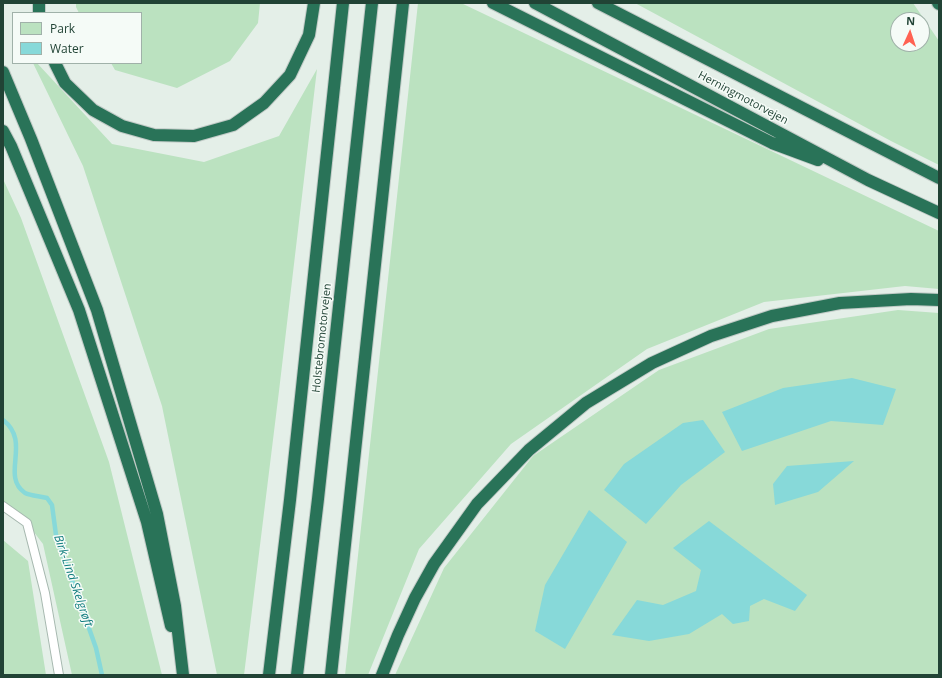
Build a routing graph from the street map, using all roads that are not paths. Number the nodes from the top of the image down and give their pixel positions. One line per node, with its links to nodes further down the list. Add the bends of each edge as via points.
1 (314, 3): 8 (highway, via 309,35 290,75 264,103 233,125 194,136 154,135 122,126 94,110 64,82)
2 (343, 3): 19 (highway, Holstebromotorvejen)
3 (372, 3): 20 (highway, Holstebromotorvejen)
4 (404, 3): 21 (highway)
5 (493, 3): 12 (highway, via 772,143)
6 (535, 3): 12 (highway, Herningmotorvejen)
7 (598, 3): 11 (highway, Herningmotorvejen)
8 (55, 64)
9 (3, 72): 16 (highway, via 97,310 157,514 175,606)
10 (3, 131): 16 (highway, via 79,310 147,522)
11 (939, 178)
12 (868, 180): 13 (highway, Herningmotorvejen)
13 (939, 213)
14 (939, 300): 22 (highway, via 840,303 772,316 711,336 659,360 586,403 529,450 478,504 434,564 398,634)
15 (3, 506): 17 (lane, via 26,523 46,593)
16 (181, 662): 18 (highway)
17 (59, 675)
18 (184, 675)
19 (269, 675)
20 (298, 675)
21 (331, 675)
22 (382, 675)

